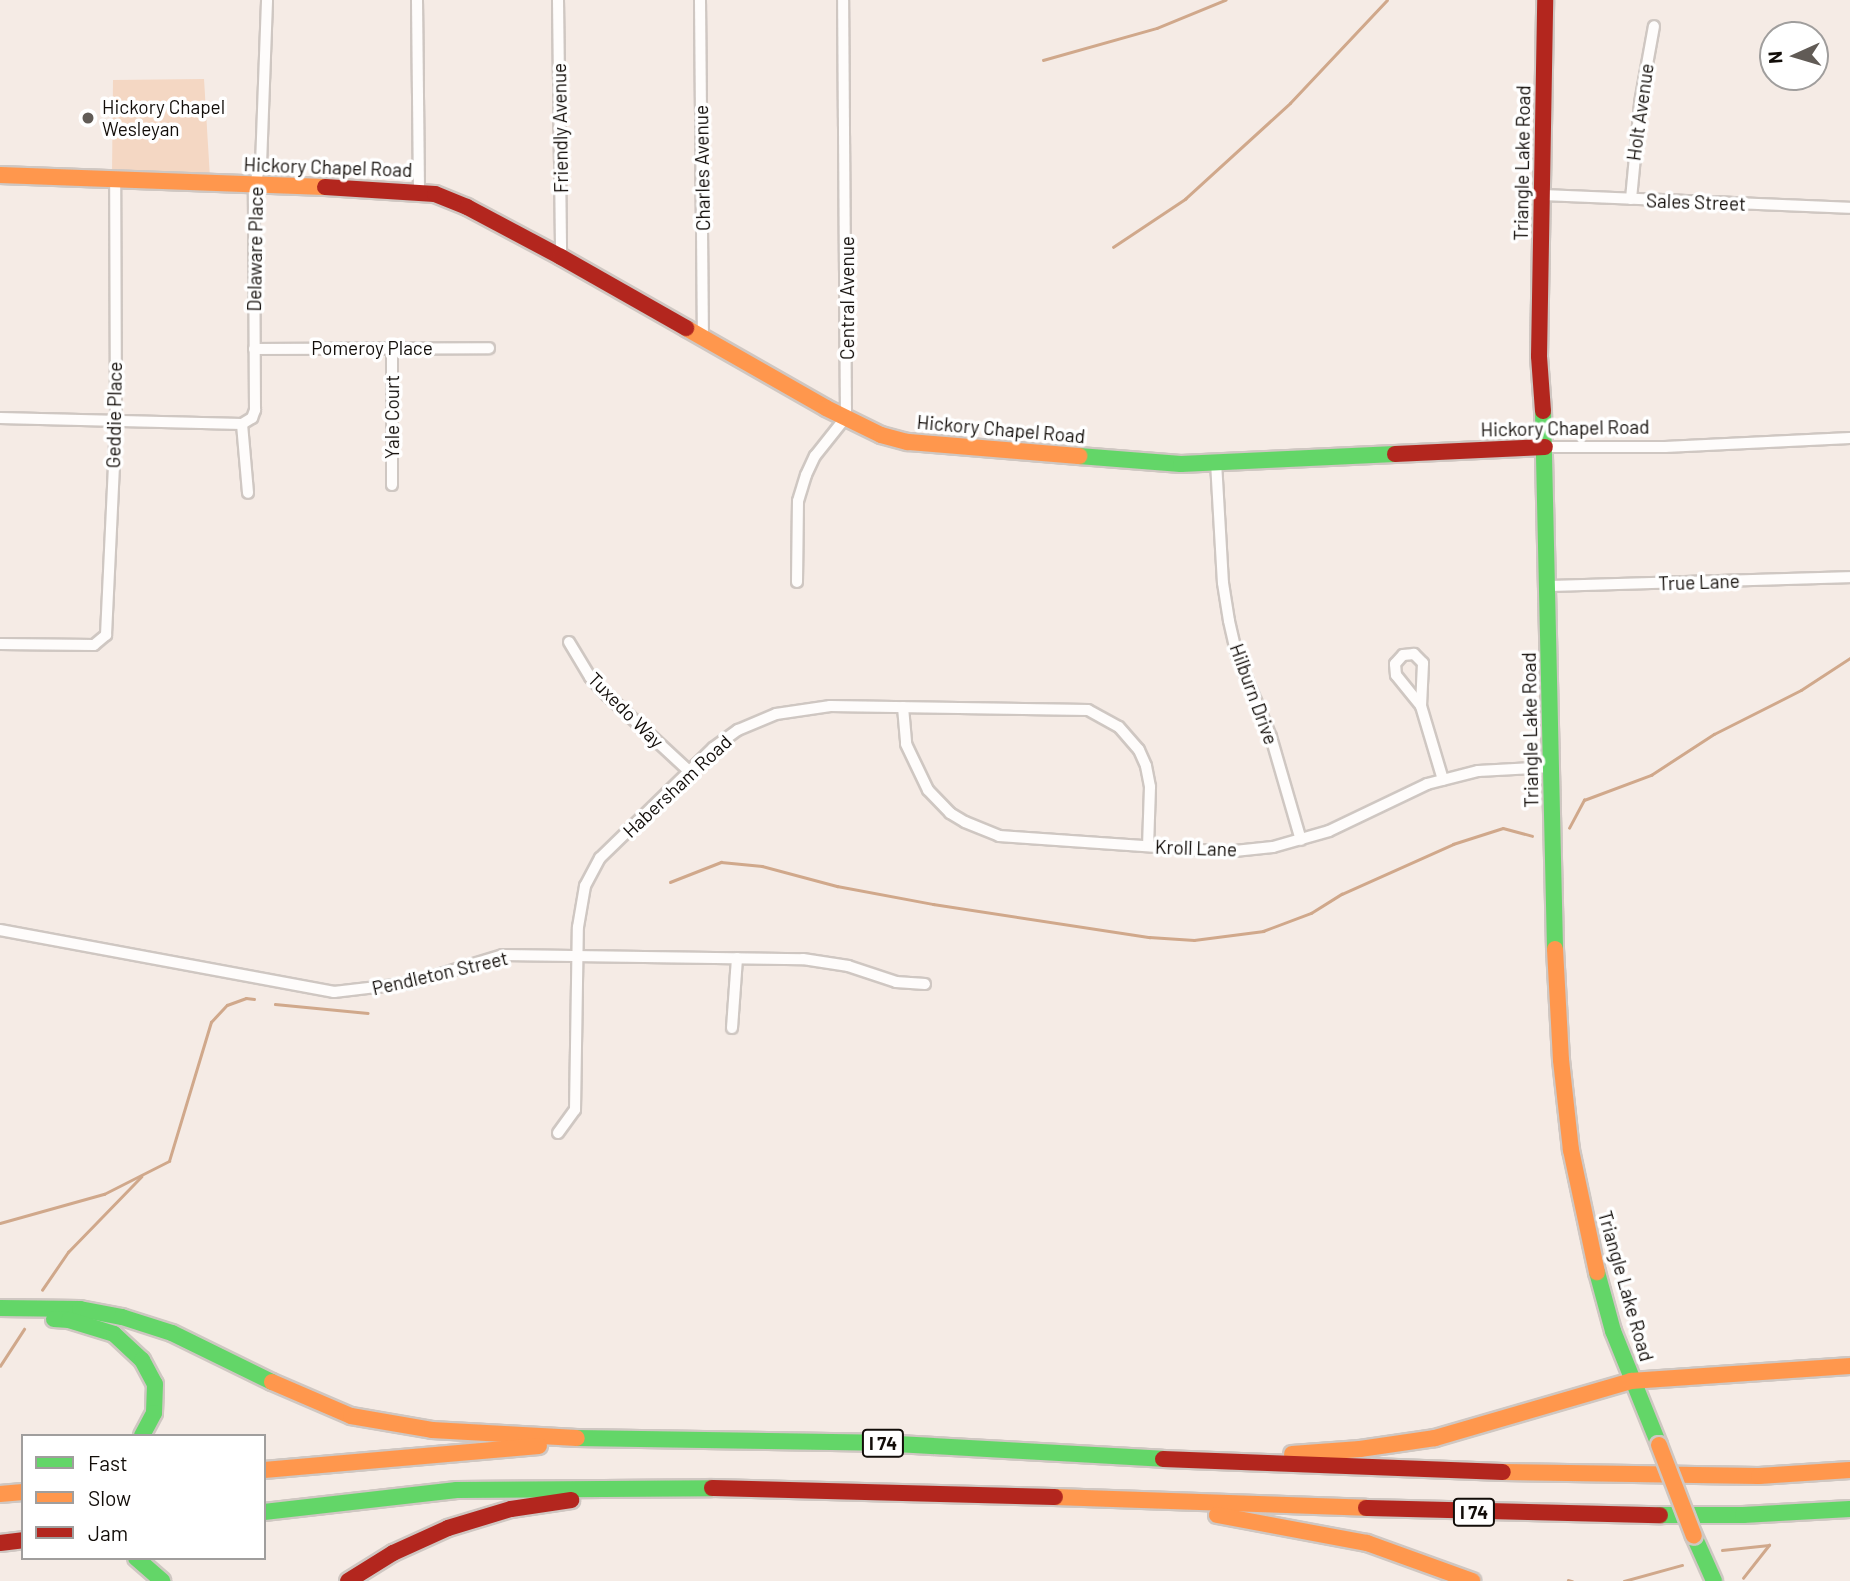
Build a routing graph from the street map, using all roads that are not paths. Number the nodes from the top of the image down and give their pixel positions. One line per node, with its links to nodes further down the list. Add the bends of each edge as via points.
1 (267, 0): 10 (street, Delaware Place, via 261,165)
2 (417, 0): 11 (street)
3 (558, 0): 15 (street, Friendly Avenue)
4 (699, 0): 16 (street, Charles Avenue)
5 (843, 0): 20 (street, Central Avenue)
6 (1545, 0): 12 (main road, Triangle Lake Road)
7 (1654, 26): 13 (street, Holt Avenue, via 1640,103)
8 (0, 175): 9 (main road, Hickory Chapel Road)
9 (115, 180): 10 (main road, Hickory Chapel Road); 22 (street, Geddie Place)
10 (254, 185): 11 (main road, Hickory Chapel Road); 19 (street, Delaware Place)
11 (419, 191): 15 (main road, Hickory Chapel Road, via 467,207)
12 (1542, 195): 13 (street, Sales Street); 25 (main road, Triangle Lake Road, via 1539,356)
13 (1631, 199): 14 (street, Sales Street)
14 (1850, 208)
15 (561, 257): 16 (main road, Hickory Chapel Road)
16 (703, 336): 20 (main road, Hickory Chapel Road)
17 (392, 348): 18 (street, Pomeroy Place); 19 (street, Pomeroy Place); 27 (street, Yale Court)
18 (489, 348)
19 (254, 349): 23 (street, Delaware Place, via 255,410)
20 (846, 417): 26 (main road, Hickory Chapel Road, via 881,435 928,445 1181,464); 30 (street, via 815,456 798,501)
21 (0, 418): 22 (street)
22 (116, 421): 23 (street); 33 (street, Geddie Place, via 103,639 94,645)
23 (242, 424): 28 (street, Delaware Place)
24 (1850, 438): 25 (street, Hickory Chapel Road, via 1665,447)
25 (1545, 447): 26 (main road, Hickory Chapel Road); 31 (main road, Triangle Lake Road)
26 (1216, 462): 39 (street, Hilburn Drive, via 1229,621 1237,655 1271,737)
27 (392, 485)
28 (248, 493)
29 (1850, 577): 31 (street, True Lane)
30 (797, 582)
31 (1547, 586): 36 (main road, Triangle Lake Road)
32 (569, 642): 37 (street, Tuxedo Way, via 590,677)
33 (0, 644)
34 (1421, 706): 38 (street)
35 (903, 707): 37 (street, Habersham Road, via 830,706 776,714 738,730); 40 (street, Kroll Lane, via 906,744 919,776 938,802 965,822 999,836); 40 (street, Habersham Road, via 1088,710 1105,718 1130,737 1146,766)
36 (1552, 767): 38 (street, Kroll Lane, via 1478,771); 50 (main road, Triangle Lake Road, via 1556,978 1571,1150 1588,1239)
37 (689, 771): 42 (street, Habersham Road, via 600,858 585,886)
38 (1443, 780): 39 (street, Kroll Lane)
39 (1301, 840): 40 (street, Kroll Lane, via 1225,852)
40 (1148, 846)
41 (0, 930): 42 (street, Pendleton Street, via 334,992 411,983 503,955)
42 (577, 955): 43 (street, Pendleton Street); 46 (street, Habersham Road, via 575,1110)
43 (737, 958): 44 (street, Pendleton Street, via 814,961 848,966 895,982); 45 (street)
44 (925, 984)
45 (732, 1028)
46 (558, 1133)
47 (0, 1308): 52 (main road, via 80,1309 122,1317 172,1333 351,1416 432,1430)
48 (0, 1318): 51 (main road, via 69,1320 114,1334 142,1360 155,1384 154,1412)
49 (1850, 1366): 50 (main road)
50 (1631, 1381): 53 (main road, via 1467,1431 1397,1445 1292,1454 1192,1451); 70 (main road, Triangle Lake Road, bridge)
51 (143, 1434)
52 (606, 1440): 53 (main road, I 74, via 878,1443); 55 (main road, I 74)
53 (1159, 1460): 57 (main road, I 74, via 1599,1476)
54 (1850, 1461): 57 (main road)
55 (266, 1470)
56 (1850, 1470): 57 (main road, I 74)
57 (1759, 1476)
58 (642, 1488): 61 (main road, I 74, via 783,1488); 63 (main road, I 74, via 457,1490); 68 (main road, via 613,1498 547,1502 478,1518 425,1537)
59 (21, 1492): 60 (main road)
60 (0, 1494)
61 (1098, 1500): 62 (main road, I 74, via 1651,1517); 69 (main road, via 1136,1512 1224,1516 1324,1533 1401,1554)
62 (1850, 1508)
63 (266, 1512)
64 (21, 1540): 65 (main road)
65 (0, 1542)
66 (138, 1560): 67 (main road)
67 (162, 1581)
68 (348, 1581)
69 (1472, 1581)
70 (1714, 1581)

